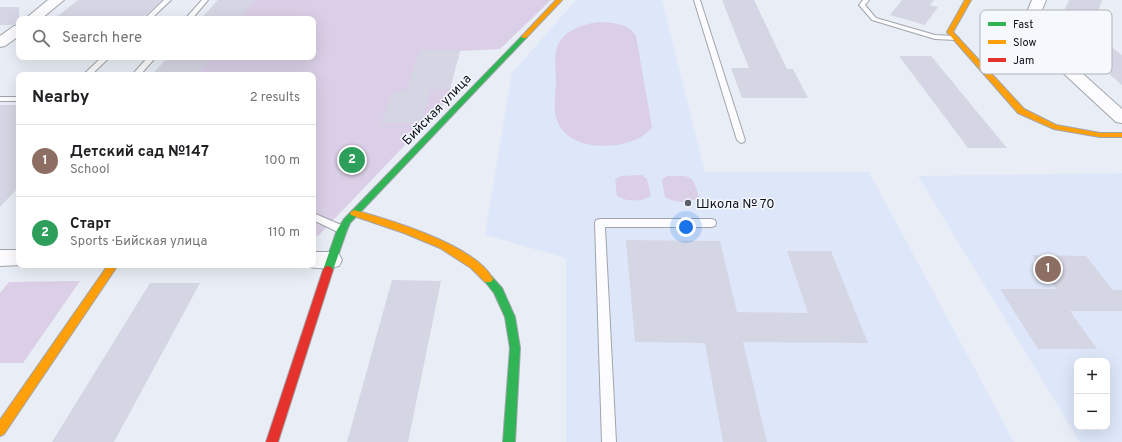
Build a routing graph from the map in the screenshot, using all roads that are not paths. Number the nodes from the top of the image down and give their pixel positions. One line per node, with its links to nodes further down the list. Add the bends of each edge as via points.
1 (57, 0): 10 (street)
2 (168, 0): 11 (lane)
3 (205, 0): 12 (lane)
4 (559, 0): 28 (street, Бийская улица)
5 (697, 0): 27 (lane)
6 (866, 0): 14 (lane, via 862,5 874,19 935,37)
7 (968, 0): 14 (street, via 950,32)
8 (1039, 0): 9 (street)
9 (1035, 10)
10 (36, 16)
11 (150, 16)
12 (191, 16)
13 (16, 31): 15 (street)
14 (955, 38): 18 (street)
15 (0, 43)
16 (103, 60): 19 (lane)
17 (149, 60): 20 (lane)
18 (980, 66)
19 (90, 72)
20 (139, 72)
21 (988, 74): 26 (street, via 1021,111 1054,127 1100,135)
22 (1073, 74): 25 (street)
23 (0, 99): 24 (lane)
24 (16, 99)
25 (1122, 118)
26 (1122, 134)
27 (741, 140)
28 (354, 213): 31 (street, Бийская улица); 36 (street, via 443,245 468,259 500,292 508,309 516,348)
29 (316, 218): 31 (lane)
30 (710, 223): 37 (lane, via 600,223)
31 (340, 235): 32 (street, Бийская улица)
32 (322, 260): 35 (street, Бийская улица)
33 (111, 268): 34 (street)
34 (0, 430)
35 (272, 442)
36 (509, 442)
37 (609, 442)

